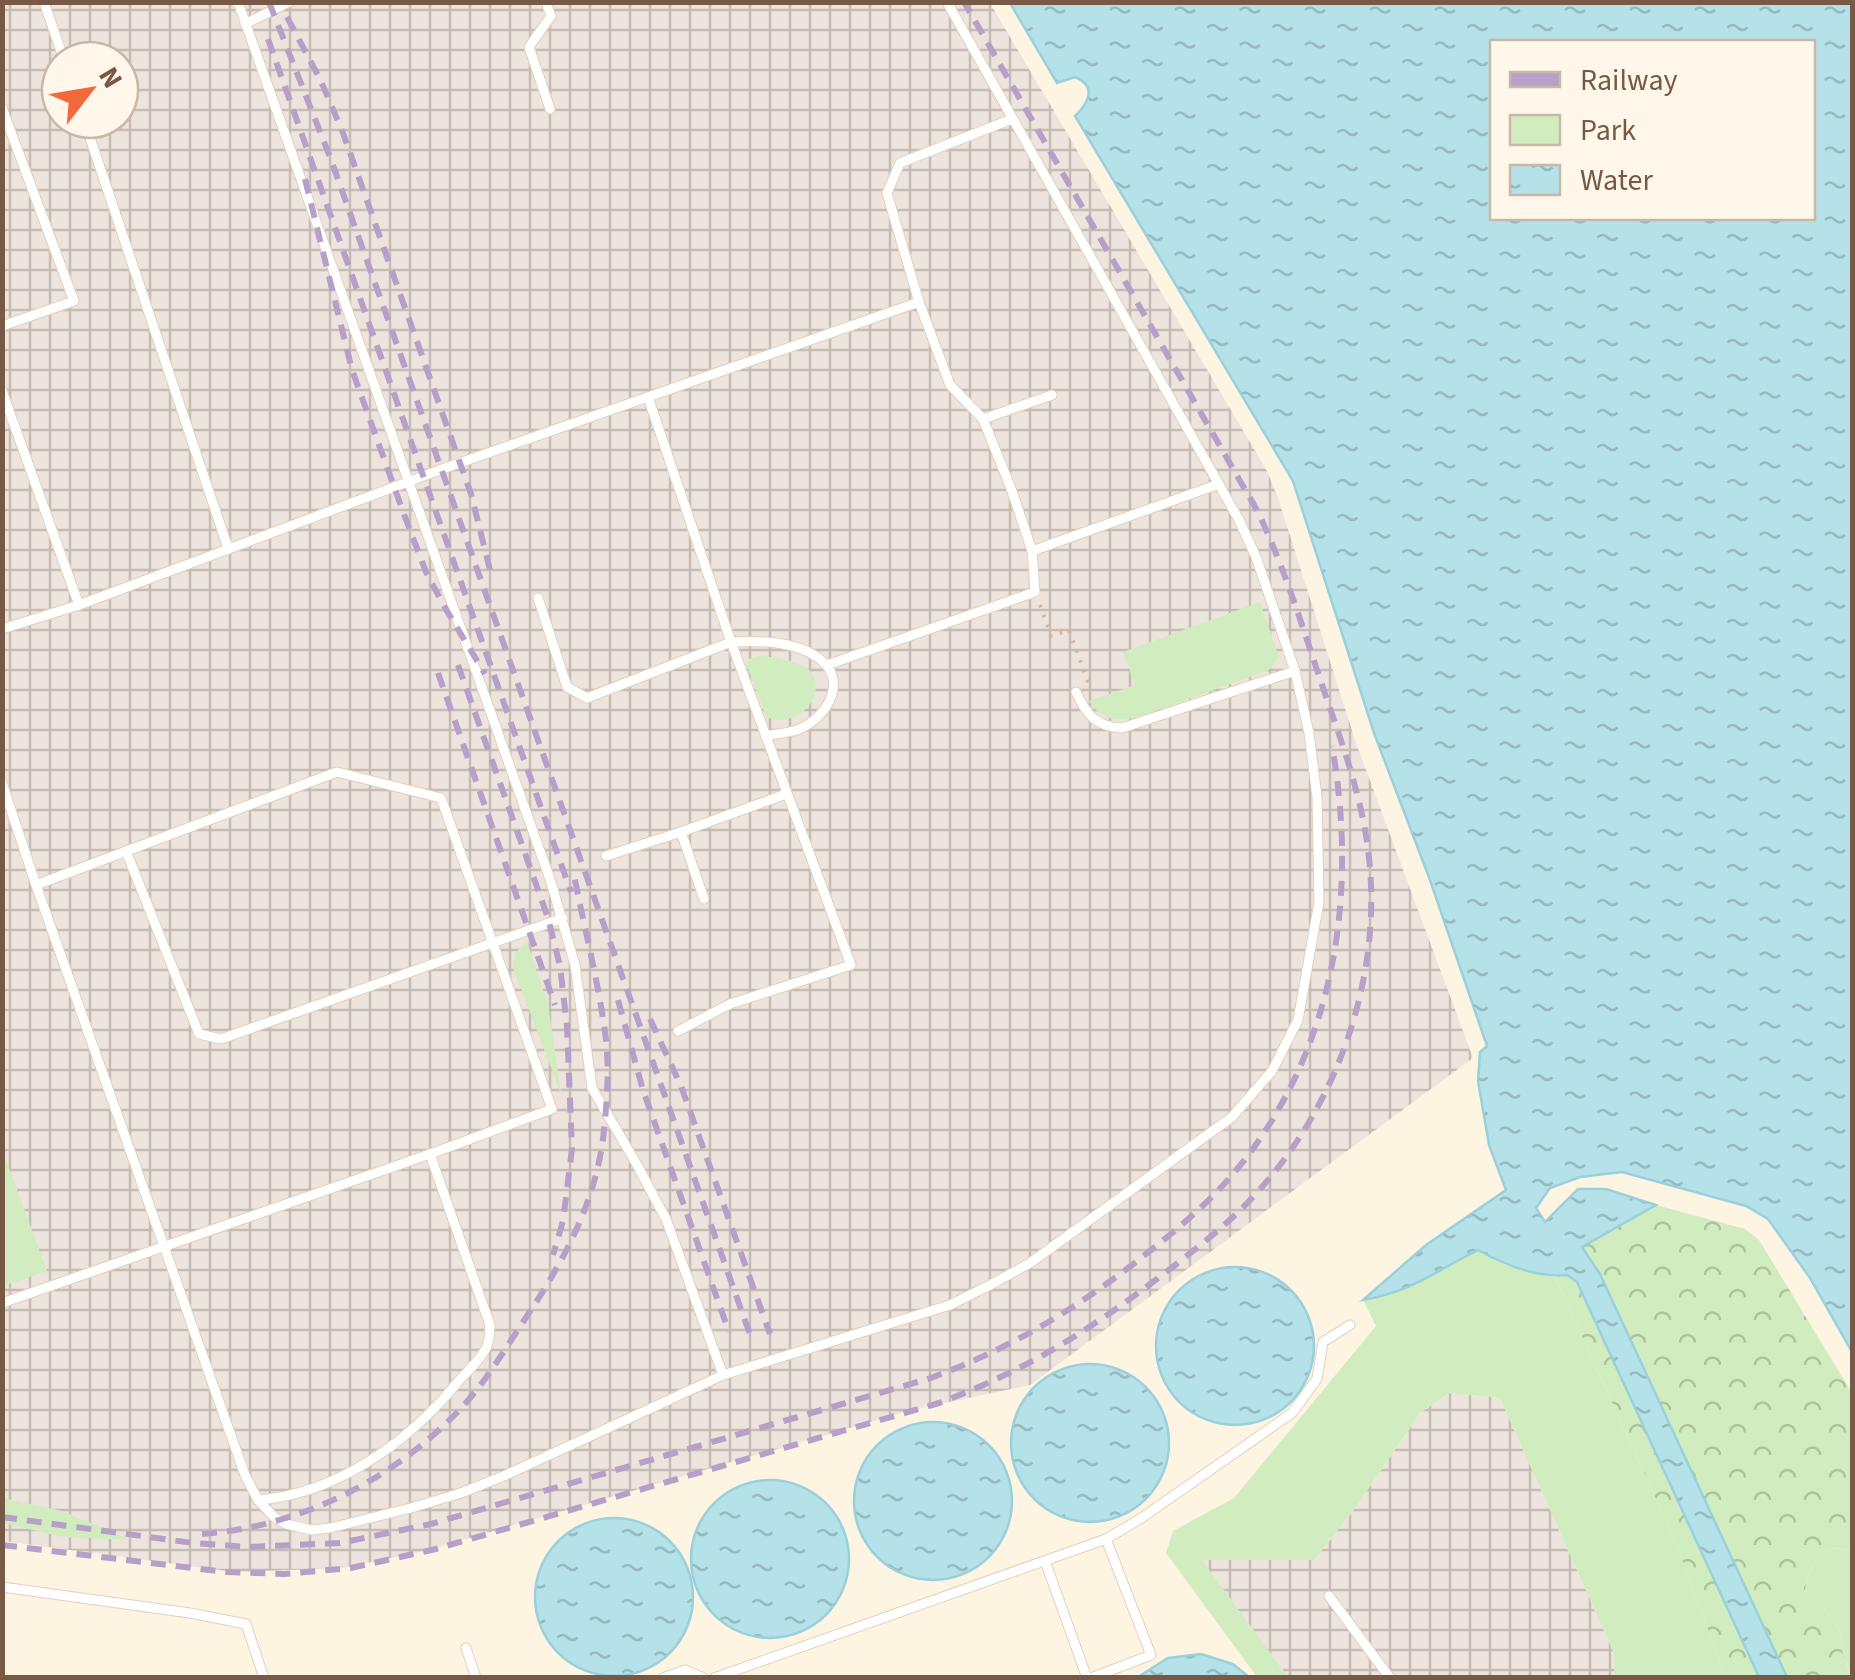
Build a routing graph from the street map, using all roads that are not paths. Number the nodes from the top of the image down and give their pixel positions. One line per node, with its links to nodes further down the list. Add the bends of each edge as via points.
1 (44, 2): 7 (lane)
2 (238, 2): 6 (lane)
3 (289, 2): 6 (lane)
4 (546, 2): 9 (lane, via 550,16 529,48)
5 (946, 2): 10 (lane)
6 (245, 24): 18 (lane)
7 (57, 40)
8 (2, 108): 13 (lane, via 74,301)
9 (550, 109)
10 (1012, 119): 12 (lane, via 900,163 887,193); 19 (lane)
11 (91, 140): 20 (lane)
12 (919, 302): 16 (lane); 17 (lane, via 950,385)
13 (2, 326)
14 (2, 391): 23 (lane)
15 (1052, 395): 17 (lane)
16 (648, 397): 18 (lane); 25 (lane)
17 (984, 419): 21 (lane)
18 (410, 482): 20 (lane); 37 (lane)
19 (1219, 484): 21 (lane); 27 (lane, via 1256,557)
20 (228, 548): 23 (lane)
21 (1032, 551): 26 (lane, via 1035,592)
22 (538, 598): 25 (lane, via 567,688 587,698)
23 (79, 605): 24 (lane)
24 (2, 630)
25 (731, 642): 26 (lane, via 787,645); 29 (lane)
26 (827, 665): 29 (lane, via 833,694 827,709 796,730)
27 (1295, 672): 28 (lane, via 1122,728 1096,721); 44 (lane, via 1318,798 1319,902 1298,1020 1272,1070 1232,1117 1005,1278 950,1305)
28 (1076, 692)
29 (766, 736): 31 (lane)
30 (2, 784): 35 (lane)
31 (786, 794): 32 (lane); 39 (lane, via 851,965 730,1004)
32 (681, 832): 34 (lane); 36 (lane)
33 (126, 851): 35 (lane); 38 (lane, via 338,772 441,798); 38 (lane, via 198,1034 220,1039)
34 (606, 856)
35 (36, 885): 41 (lane)
36 (704, 899)
37 (563, 918): 38 (lane); 44 (lane, via 592,1088 666,1219)
38 (492, 943): 40 (lane, via 552,1109)
39 (678, 1031)
40 (430, 1154): 41 (lane); 45 (lane, via 490,1326 488,1347 436,1408 375,1457 310,1490)
41 (164, 1246): 42 (lane); 45 (lane)
42 (2, 1304)
43 (1350, 1325): 46 (lane, via 1324,1342 1316,1379 1292,1413)
44 (723, 1375): 45 (lane, via 506,1475 412,1508 312,1530 278,1520)
45 (258, 1500)
46 (1106, 1538): 47 (lane); 56 (lane, via 1151,1655)
47 (1046, 1561): 55 (lane); 56 (lane)
48 (2, 1588): 51 (lane, via 246,1624)
49 (1329, 1596): 57 (lane)
50 (466, 1648): 52 (lane)
51 (264, 1678)
52 (476, 1678)
53 (662, 1678): 54 (lane, via 684,1670)
54 (704, 1678)
55 (714, 1678)
56 (1089, 1678)
57 (1390, 1678)

